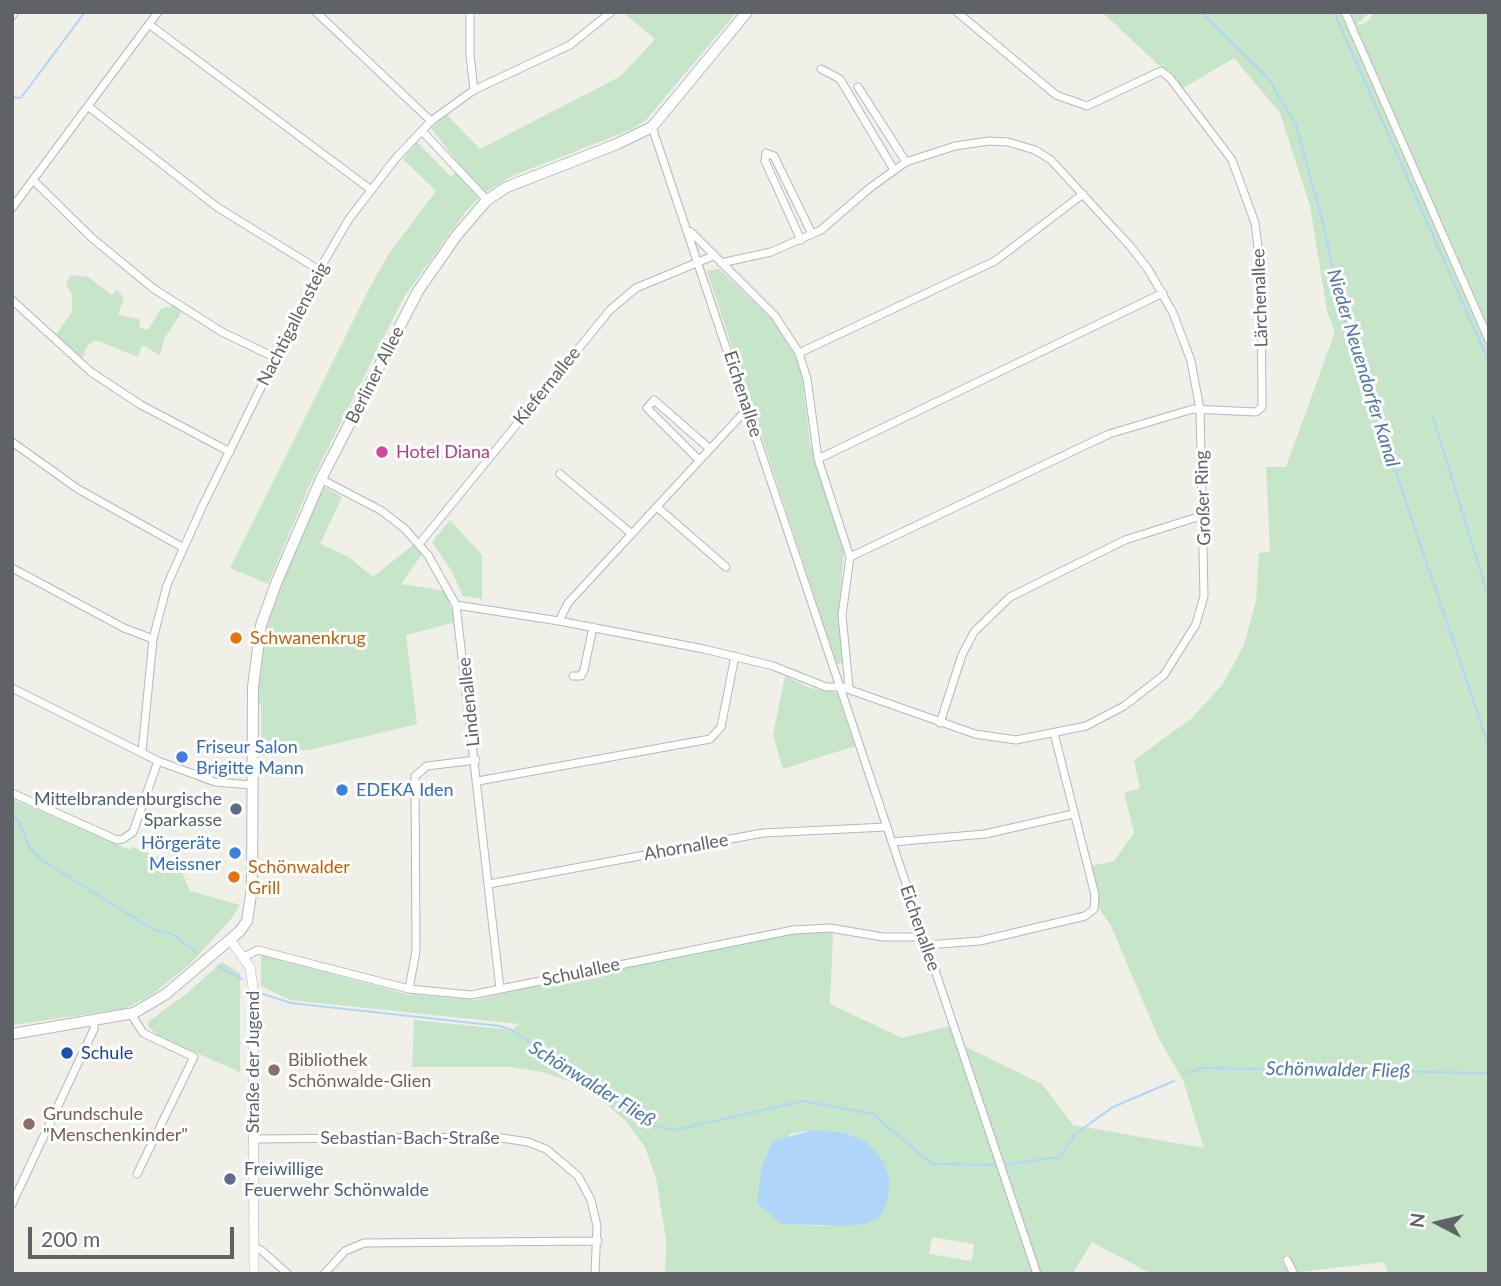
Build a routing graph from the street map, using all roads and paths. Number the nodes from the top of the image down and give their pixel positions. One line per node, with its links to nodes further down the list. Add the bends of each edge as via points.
1 (158, 12): 8 (street)
2 (317, 12): 13 (street)
3 (470, 12): 11 (street)
4 (611, 12): 11 (street, Nachtigallensteig, via 570,45)
5 (747, 12): 14 (main road, Berliner Allee)
6 (957, 12): 36 (street, Lärchenallee, via 1056,94 1087,106 1161,71 1232,160 1258,240 1262,407 1256,412)
7 (1345, 12): 32 (street)
8 (150, 25): 12 (street); 19 (street)
9 (821, 69): 17 (street, via 840,79)
10 (858, 87): 16 (street)
11 (474, 90): 13 (street, Nachtigallensteig)
12 (89, 107): 18 (street); 29 (street, via 217,207)
13 (431, 121): 15 (street, Nachtigallensteig)
14 (652, 127): 21 (main road, Berliner Allee, via 507,187); 23 (street, Eichenallee)
15 (422, 131): 19 (street, Nachtigallensteig); 21 (street)
16 (906, 162): 17 (street, Großer Ring); 20 (street, Großer Ring, via 956,146 1008,142 1051,160)
17 (894, 170): 24 (street, Großer Ring, via 844,214)
18 (33, 180): 22 (street); 34 (street, via 155,289 222,332)
19 (370, 189): 29 (street, Nachtigallensteig)
20 (1083, 194): 30 (street, Großer Ring, via 1130,246); 33 (street, via 995,261)
21 (487, 200): 43 (main road, Berliner Allee, via 418,291)
22 (12, 208)
23 (689, 229): 26 (street, Eichenallee); 27 (street, Eichenallee)
24 (812, 234): 25 (street, Großer Ring); 25 (street, via 774,156 766,153 765,161)
25 (800, 240): 28 (street, Großer Ring)
26 (713, 256): 27 (street); 28 (street, Eichenallee)
27 (700, 262): 35 (street, Eichenallee); 47 (street, Kiefernallee, via 636,288 610,310)
28 (721, 263): 33 (street, Eichenallee, via 775,316)
29 (319, 270): 34 (street, Nachtigallensteig)
30 (1163, 293): 36 (street, Großer Ring, via 1191,361); 40 (street)
31 (12, 300): 39 (street, via 91,373)
32 (1489, 340)
33 (800, 353): 40 (street, Eichenallee)
34 (276, 358): 39 (street, Nachtigallensteig)
35 (747, 409): 38 (street); 58 (street, Eichenallee)
36 (1200, 409): 45 (street, Großer Ring); 49 (street, via 1176,412 1110,434)
37 (12, 442): 48 (street, via 78,489)
38 (710, 449): 41 (street); 41 (street, via 654,400 647,408)
39 (230, 452): 48 (street, Nachtigallensteig)
40 (818, 458): 49 (street, Eichenallee)
41 (699, 460): 44 (street)
42 (560, 474): 46 (street)
43 (321, 479): 47 (street, Lindenallee, via 382,511); 66 (main road, Berliner Allee, via 274,588 256,646)
44 (657, 507): 46 (street); 50 (street)
45 (1204, 515): 60 (street, via 1125,540 1010,597 974,632); 61 (street, Großer Ring, via 1204,596 1184,648 1164,675 1124,706 1086,726)
46 (632, 534): 53 (street, via 568,603)
47 (420, 543): 52 (street, Lindenallee)
48 (182, 547): 55 (street, Nachtigallensteig)
49 (850, 557): 58 (street, Eichenallee, via 842,615 849,687)
50 (726, 567)
51 (12, 568): 55 (street)
52 (456, 605): 53 (street, Großer Ring); 63 (street, Lindenallee)
53 (559, 621): 54 (street, Großer Ring)
54 (593, 627): 56 (street, Großer Ring); 57 (street, via 584,670 581,676)
55 (153, 639): 62 (street, Nachtigallensteig)
56 (735, 656): 58 (street, Großer Ring, via 788,670 826,687); 65 (street, via 721,727 709,739)
57 (573, 676)
58 (839, 686): 60 (street, Großer Ring); 69 (street, Eichenallee)
59 (12, 688): 62 (street)
60 (940, 723): 61 (street, Großer Ring, via 1001,740)
61 (1054, 733): 68 (street)
62 (142, 752): 64 (street)
63 (476, 760): 65 (street, Lindenallee); 75 (street, via 421,767 415,776 416,951)
64 (158, 761): 66 (street, via 215,782); 67 (street, via 133,832 123,839)
65 (478, 781): 71 (street, Lindenallee)
66 (252, 785): 72 (main road, Berliner Allee, via 252,888 247,921)
67 (12, 793)
68 (1073, 814): 70 (street, via 985,834); 73 (street, Schulallee, via 1096,904 1091,913 970,943)
69 (886, 827): 70 (street, Eichenallee); 71 (street, Ahornallee, via 763,833)
70 (891, 842): 73 (street, Eichenallee)
71 (489, 884): 76 (street, Lindenallee)
72 (231, 941): 74 (street, Straße der Jugend); 77 (main road, via 166,994)
73 (924, 941): 76 (street, Schulallee, via 830,928 793,930); 90 (street, Eichenallee)
74 (244, 957): 75 (street, Schulallee, via 258,950); 80 (street, Straße der Jugend, via 253,987)
75 (409, 989): 76 (street, Schulallee, via 458,995)
76 (500, 989)
77 (131, 1014): 78 (main road); 81 (street, via 143,1033 194,1057)
78 (94, 1022): 79 (main road); 82 (street)
79 (12, 1034)
80 (253, 1139): 83 (street, Sebastian-Bach-Straße, via 460,1137 528,1142 559,1158 578,1176 595,1211); 84 (street, Straße der Jugend)
81 (137, 1174)
82 (12, 1204)
83 (598, 1241): 88 (street, via 364,1242 345,1251); 89 (street, Sebastian-Bach-Straße)
84 (254, 1248): 86 (street, Straße der Jugend); 87 (street)
85 (1287, 1260): 91 (street)
86 (254, 1274)
87 (288, 1274)
88 (324, 1274)
89 (596, 1274)
90 (1037, 1274)
91 (1294, 1274)

